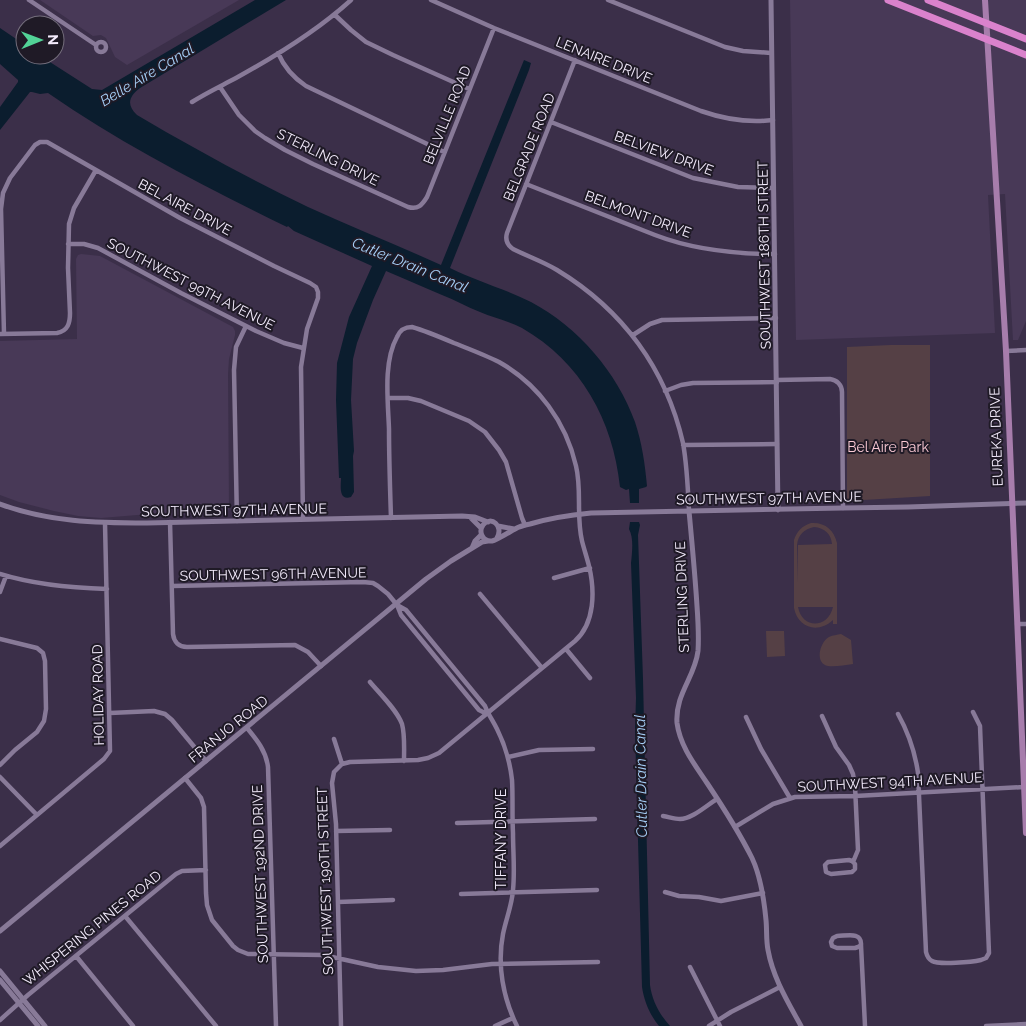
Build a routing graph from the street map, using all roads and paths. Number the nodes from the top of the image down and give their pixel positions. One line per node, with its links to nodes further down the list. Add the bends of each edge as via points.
1 (29, 0): 15 (street)
2 (351, 0): 10 (street)
3 (431, 0): 12 (street, LENAIRE DRIVE)
4 (608, 0): 17 (street, via 726,47)
5 (771, 0): 17 (street, SOUTHWEST 186TH STREET)
6 (888, 0): 9 (highway)
7 (928, 0): 11 (highway)
8 (985, 0): 11 (main road, EUREKA DRIVE)
9 (898, 2): 13 (highway)
10 (335, 15): 16 (street); 21 (street, via 366,42)
11 (986, 23): 13 (main road, EUREKA DRIVE); 14 (highway)
12 (494, 28): 19 (street, LENAIRE DRIVE); 21 (street, BELVILLE ROAD)
13 (987, 39): 18 (highway); 39 (main road, EUREKA DRIVE)
14 (1026, 39)
15 (96, 45)
16 (278, 53): 20 (street); 25 (street, via 287,68 306,86)
17 (772, 53): 23 (street, SOUTHWEST 186TH STREET)
18 (1026, 55)
19 (575, 60): 23 (street, LENAIRE DRIVE, via 710,114 745,120); 24 (street, BELGRADE ROAD)
20 (220, 87): 22 (street); 29 (street, STERLING DRIVE, via 239,115 269,141 408,207)
21 (469, 89): 25 (street, BELVILLE ROAD)
22 (192, 102)
23 (773, 120): 28 (street, SOUTHWEST 186TH STREET)
24 (551, 122): 27 (street, BELGRADE ROAD); 28 (street, BELVIEW DRIVE, via 693,178 738,187)
25 (444, 152): 29 (street, BELVILLE ROAD, via 427,197)
26 (96, 170): 31 (street, via 73,210); 35 (street, BEL AIRE DRIVE, via 43,141 36,144 10,178 3,193 1,209); 37 (street, BEL AIRE DRIVE, via 180,218 310,283 317,290 317,300)
27 (526, 184): 30 (street, BELGRADE ROAD, via 506,233); 32 (street, BELMONT DRIVE, via 672,241 725,252)
28 (774, 188): 32 (street, SOUTHWEST 186TH STREET)
29 (418, 208)
30 (507, 242): 36 (street, STERLING DRIVE, via 513,249 578,284 605,306)
31 (68, 244): 34 (street, SOUTHWEST 99TH AVENUE, via 98,248); 35 (street, via 70,316 66,329 54,333)
32 (775, 254): 33 (street, SOUTHWEST 186TH STREET)
33 (776, 318): 36 (street, via 662,320); 40 (street, SOUTHWEST 186TH STREET)
34 (246, 326): 37 (street, SOUTHWEST 99TH AVENUE, via 279,342); 55 (street, via 238,340 234,370)
35 (2, 334)
36 (633, 336): 41 (street, STERLING DRIVE)
37 (303, 348): 54 (street, via 300,376)
38 (1026, 350): 39 (street)
39 (1006, 351): 47 (main road, EUREKA DRIVE)
40 (777, 381): 41 (street, via 692,383); 43 (street, SOUTHWEST 186TH STREET); 48 (street, via 830,379 840,385)
41 (665, 391): 44 (street, STERLING DRIVE)
42 (388, 398): 51 (street, via 388,368 393,347 399,333 408,327 501,363 542,397 568,439 578,475); 52 (street); 59 (street, via 421,401 469,421 485,432 506,462)
43 (777, 444): 44 (street); 49 (street, SOUTHWEST 186TH STREET)
44 (683, 445): 50 (street, STERLING DRIVE)
45 (1026, 503): 47 (street, SOUTHWEST 97TH AVENUE)
46 (0, 504): 58 (street, SOUTHWEST 97TH AVENUE, via 50,517)
47 (1011, 504): 48 (street, SOUTHWEST 97TH AVENUE); 75 (main road, EUREKA DRIVE)
48 (843, 508): 49 (street, SOUTHWEST 97TH AVENUE)
49 (778, 510): 50 (street, SOUTHWEST 97TH AVENUE)
50 (689, 511): 51 (street, SOUTHWEST 97TH AVENUE); 105 (street, STERLING DRIVE, via 698,646 694,667 679,702 678,723 684,747)
51 (579, 514): 59 (street, SOUTHWEST 97TH AVENUE); 66 (street, via 581,538)
52 (391, 518): 53 (street, SOUTHWEST 97TH AVENUE); 54 (street, SOUTHWEST 97TH AVENUE)
53 (472, 518): 57 (street, SOUTHWEST 97TH AVENUE); 62 (street)
54 (303, 519): 55 (street, SOUTHWEST 97TH AVENUE)
55 (237, 521): 56 (street, SOUTHWEST 97TH AVENUE)
56 (170, 522): 58 (street, SOUTHWEST 97TH AVENUE); 70 (street)
57 (488, 522): 60 (street); 62 (street)
58 (105, 523): 71 (street, HOLIDAY ROAD)
59 (525, 525): 61 (street, SOUTHWEST 97TH AVENUE)
60 (498, 526): 61 (street); 63 (street)
61 (514, 529): 63 (street, SOUTHWEST 97TH AVENUE)
62 (481, 531): 64 (street); 65 (street, FRANJO ROAD)
63 (497, 538): 64 (street)
64 (488, 541): 65 (street, FRANJO ROAD)
65 (472, 548): 74 (street, FRANJO ROAD)
66 (590, 568): 69 (street); 78 (street, via 591,614 582,634)
67 (0, 574): 68 (street)
68 (6, 576): 71 (street, via 55,586); 72 (street)
69 (554, 578)
70 (172, 586): 74 (street, SOUTHWEST 96TH AVENUE, via 368,582 384,590); 79 (street, via 173,634 178,645 295,645)
71 (107, 589): 85 (street, HOLIDAY ROAD)
72 (0, 592)
73 (480, 594): 80 (street)
74 (396, 605): 79 (street, FRANJO ROAD); 86 (street, TIFFANY DRIVE, via 472,701); 86 (street, TIFFANY DRIVE, via 406,610 485,706)
75 (1017, 624): 76 (street); 83 (main road, EUREKA DRIVE)
76 (1026, 624)
77 (0, 639): 97 (street, via 37,648 43,653 46,709 39,730)
78 (566, 649): 80 (street); 81 (street)
79 (322, 666): 90 (street, FRANJO ROAD)
80 (542, 668): 86 (street)
81 (590, 678)
82 (370, 682): 95 (street, via 401,723)
83 (1023, 690): 100 (main road, EUREKA DRIVE)
84 (973, 712): 101 (street, via 980,726)
85 (110, 713): 94 (street, via 154,711 165,714); 106 (street, HOLIDAY ROAD, via 111,748 108,756)
86 (487, 714): 93 (street, TIFFANY DRIVE); 95 (street, via 435,755)
87 (898, 714): 102 (street, via 914,754)
88 (822, 716): 103 (street, via 836,747 851,769)
89 (746, 717): 104 (street)
90 (247, 728): 94 (street, FRANJO ROAD); 129 (street, SOUTHWEST 192ND DRIVE, via 263,749 268,762)
91 (334, 739): 96 (street)
92 (593, 749): 93 (street, via 539,750)
93 (508, 757): 111 (street, TIFFANY DRIVE, via 512,781)
94 (206, 761): 99 (street, FRANJO ROAD)
95 (404, 761): 96 (street)
96 (342, 764): 114 (street, SOUTHWEST 190TH STREET, via 332,779)
97 (0, 765)
98 (0, 776): 106 (street)
99 (185, 778): 118 (street, via 200,796 204,807); 127 (street, FRANJO ROAD)
100 (1024, 787): 101 (street, SOUTHWEST 94TH AVENUE); 108 (main road, EUREKA DRIVE)
101 (982, 790): 102 (street, SOUTHWEST 94TH AVENUE); 102 (street, via 989,950 983,960 938,963 926,955)
102 (919, 793): 103 (street, SOUTHWEST 94TH AVENUE)
103 (855, 796): 104 (street, SOUTHWEST 94TH AVENUE); 117 (street, via 858,850)
104 (790, 798): 112 (street, SOUTHWEST 94TH AVENUE, via 773,804)
105 (717, 799): 107 (street, via 685,818); 112 (street, STERLING DRIVE)
106 (37, 815): 116 (street, HOLIDAY ROAD)
107 (663, 816)
108 (1026, 816): 115 (main road, EUREKA DRIVE)
109 (595, 819): 111 (street)
110 (457, 822): 111 (street)
111 (512, 822): 120 (street, TIFFANY DRIVE)
112 (735, 827): 123 (street, STERLING DRIVE, via 754,864)
113 (390, 830): 114 (street)
114 (336, 831): 125 (street, SOUTHWEST 190TH STREET)
115 (1026, 833)
116 (0, 846)
117 (854, 862): 117 (street, via 828,862 825,869 830,874 852,872)
118 (206, 870): 126 (street, WHISPERING PINES ROAD, via 179,872); 129 (street, via 207,905 220,931 238,950 253,955)
119 (597, 890): 120 (street)
120 (513, 892): 122 (street); 133 (street, TIFFANY DRIVE, via 502,940)
121 (665, 892): 123 (street, via 721,901)
122 (460, 894)
123 (763, 894): 137 (street, STERLING DRIVE, via 768,951)
124 (393, 900): 125 (street)
125 (338, 902): 131 (street, SOUTHWEST 190TH STREET)
126 (125, 916): 130 (street, WHISPERING PINES ROAD); 146 (street)
127 (0, 931)
128 (861, 945): 128 (street, via 860,938 854,936 834,937 831,942 835,948); 154 (street)
129 (274, 954): 131 (street, via 317,954); 147 (street, SOUTHWEST 192ND DRIVE)
130 (76, 956): 138 (street, WHISPERING PINES ROAD); 145 (street)
131 (340, 958): 133 (street, via 416,972); 148 (street, SOUTHWEST 190TH STREET)
132 (598, 962): 133 (street)
133 (501, 964): 139 (street, TIFFANY DRIVE, via 504,990)
134 (690, 967): 141 (street)
135 (0, 971): 138 (street)
136 (0, 980): 138 (street)
137 (780, 987): 141 (street); 153 (street, STERLING DRIVE)
138 (21, 1001): 140 (street, WHISPERING PINES ROAD); 143 (street); 144 (street)
139 (513, 1018): 149 (street); 150 (street, TIFFANY DRIVE)
140 (0, 1020)
141 (717, 1020): 151 (street); 152 (street)
142 (1026, 1024): 155 (street)
143 (38, 1026)
144 (45, 1026)
145 (133, 1026)
146 (216, 1026)
147 (276, 1026)
148 (341, 1026)
149 (495, 1026)
150 (517, 1026)
151 (709, 1026)
152 (720, 1026)
153 (801, 1026)
154 (865, 1026)
155 (986, 1026)

